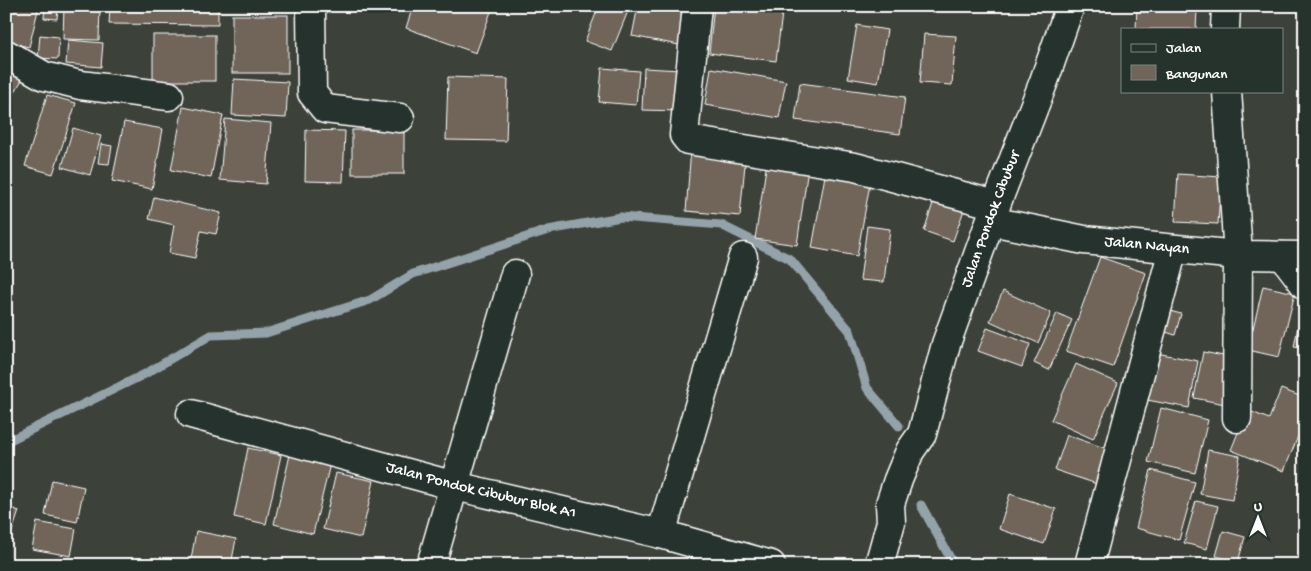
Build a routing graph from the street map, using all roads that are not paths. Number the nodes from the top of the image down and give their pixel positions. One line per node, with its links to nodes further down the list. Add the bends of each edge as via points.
1 (311, 6): 9 (street, via 312,93 325,109)
2 (698, 6): 10 (street, Jalan Nayan, via 684,135 688,140 855,167)
3 (1070, 6): 10 (street, Jalan Pondok Cibubur)
4 (1226, 6): 5 (street)
5 (1225, 28)
6 (6, 54): 8 (street, via 44,76 80,85)
7 (1228, 92): 12 (street)
8 (169, 96)
9 (400, 118)
10 (994, 213): 11 (street, Jalan Nayan, via 1084,240); 23 (street, Jalan Pondok Cibubur, via 946,344 922,434 910,451 890,504 891,522)
11 (1173, 249): 12 (street, Jalan Nayan); 24 (street)
12 (1238, 255): 13 (street, Jalan Nayan); 18 (street)
13 (1294, 256): 16 (street)
14 (743, 257): 20 (street)
15 (516, 274): 19 (street)
16 (1305, 285)
17 (191, 414): 19 (street, Jalan Pondok Cibubur Blok A1)
18 (1237, 418)
19 (454, 486): 20 (street, Jalan Pondok Cibubur Blok A1); 21 (street)
20 (661, 534): 22 (street, Jalan Pondok Cibubur Blok A1)
21 (431, 565)
22 (771, 565)
23 (879, 565)
24 (1089, 565)

